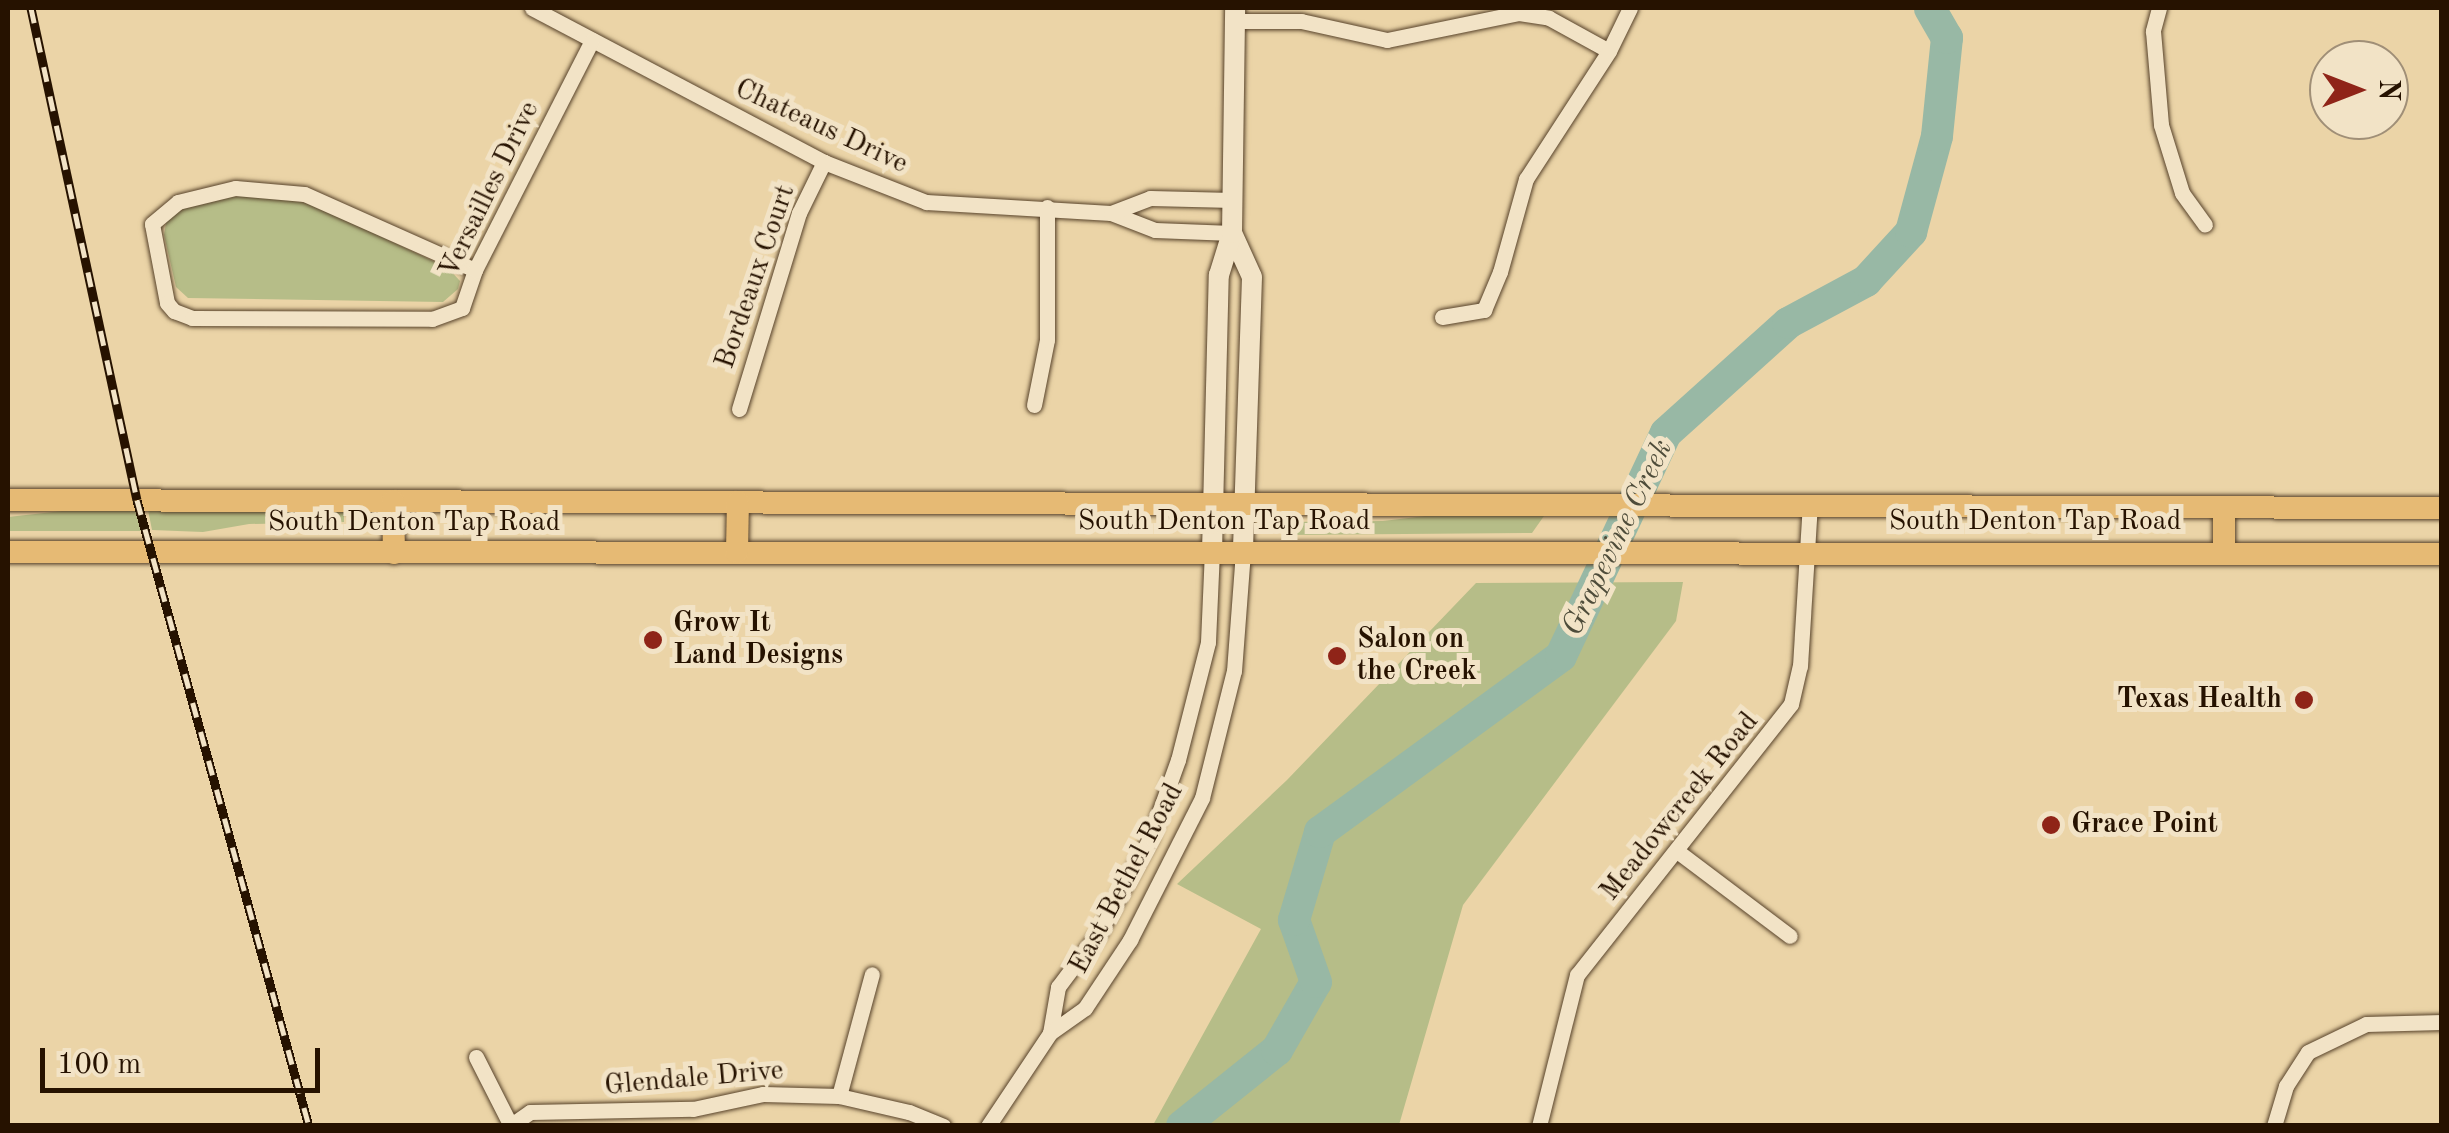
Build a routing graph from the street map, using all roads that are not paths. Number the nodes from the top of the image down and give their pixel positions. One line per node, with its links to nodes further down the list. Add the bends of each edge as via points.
1 (532, 8): 5 (street, Chateaus Drive)
2 (1630, 8): 6 (street)
3 (2159, 8): 11 (street, via 2152,31 2161,125 2182,193)
4 (1235, 14): 6 (street, via 1387,40 1520,13 1549,18); 8 (main road)
5 (592, 40): 7 (street, Chateaus Drive); 13 (street, Versailles Drive)
6 (1609, 50): 14 (street, via 1526,179 1484,310)
7 (824, 162): 9 (street, Chateaus Drive, via 926,202); 16 (street, Bordeaux Court, via 799,214)
8 (1233, 200): 10 (street, Chateaus Drive, via 1150,198); 12 (main road)
9 (1047, 207): 10 (street, Chateaus Drive); 15 (street, via 1046,340)
10 (1112, 213): 12 (street, Chateaus Drive, via 1155,230)
11 (2205, 224)
12 (1232, 233): 19 (main road, via 1218,275); 20 (main road, via 1252,276)
13 (475, 270): 13 (street, Versailles Drive, via 304,194 235,188 178,202 152,224 168,302 192,318 432,319 462,308)
14 (1442, 317)
15 (1034, 405)
16 (738, 409)
17 (8, 500): 18 (main road, South Denton Tap Road)
18 (393, 501): 21 (main road, South Denton Tap Road); 30 (main road)
19 (1212, 501): 20 (main road, South Denton Tap Road); 21 (main road, South Denton Tap Road); 28 (main road)
20 (1245, 501): 22 (main road, South Denton Tap Road); 29 (main road)
21 (738, 502): 27 (main road)
22 (1810, 504): 23 (main road, South Denton Tap Road); 25 (street, Meadowcreek Road)
23 (2224, 507): 24 (main road, South Denton Tap Road); 31 (main road)
24 (2442, 508)
25 (1809, 551): 29 (main road, South Denton Tap Road); 31 (main road, South Denton Tap Road); 33 (street, Meadowcreek Road, via 1791,704)
26 (8, 552): 30 (main road, South Denton Tap Road)
27 (737, 552): 28 (main road, South Denton Tap Road); 30 (main road, South Denton Tap Road)
28 (1212, 552): 29 (main road, South Denton Tap Road); 37 (street, East Bethel Road, via 1208,642 1178,760 1150,838 1100,931 1058,987)
29 (1243, 552): 37 (street, East Bethel Road, via 1234,671 1202,798 1130,940 1085,1008)
30 (394, 553)
31 (2224, 553): 32 (main road, South Denton Tap Road)
32 (2442, 554)
33 (1678, 850): 34 (street); 43 (street, Meadowcreek Road, via 1578,975)
34 (1790, 936)
35 (872, 974): 39 (street)
36 (2442, 1022): 44 (street, via 2366,1024 2308,1052 2286,1086)
37 (1050, 1033): 42 (street, East Bethel Road)
38 (476, 1057): 40 (street)
39 (839, 1096): 40 (street, Glendale Drive, via 763,1094 693,1109 621,1114 530,1112); 41 (street, Glendale Drive)
40 (510, 1125)
41 (943, 1126)
42 (988, 1126)
43 (1539, 1126)
44 (2274, 1126)

